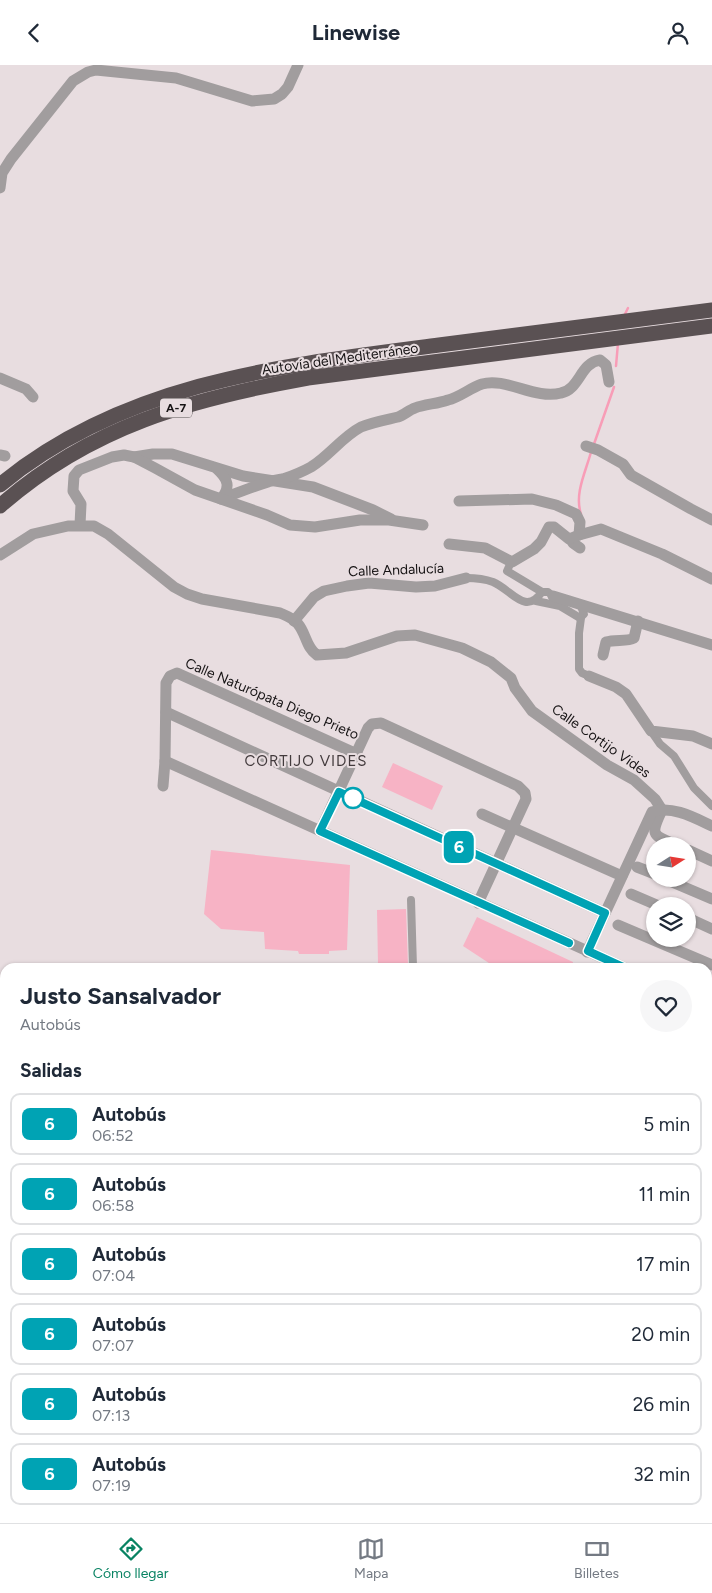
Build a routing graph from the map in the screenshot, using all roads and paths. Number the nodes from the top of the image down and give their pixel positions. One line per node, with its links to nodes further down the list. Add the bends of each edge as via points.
1 (298, 65): 2 (street, via 282,94 274,99 252,101 176,78 88,72 73,81 11,159 2,173)
2 (0, 188)
3 (712, 310): 12 (highway, Autovía del Mediterráneo / A-7, via 303,363 214,382 159,398 76,433)
4 (712, 326): 15 (highway, Autovía del Mediterráneo / A-7, via 308,378 195,402 96,440 37,475)
5 (0, 379): 7 (street, via 26,389)
6 (609, 382): 11 (street, via 606,365 600,361 587,366 579,380 561,393 544,394 502,384 482,384 458,397 360,428 310,467)
7 (33, 397)
8 (586, 446): 16 (street, via 623,464 631,475)
9 (134, 457): 10 (street, via 172,454); 13 (street, via 195,490); 18 (street, via 112,457 76,472 72,485 81,504)
10 (218, 469): 11 (street); 13 (street, via 228,487)
11 (269, 481): 13 (street); 17 (street, via 312,487)
12 (0, 485)
13 (221, 499): 17 (street, via 290,525 315,527 360,521)
14 (459, 501): 20 (street, via 541,501 576,513 580,522)
15 (0, 506)
16 (712, 520)
17 (396, 521): 19 (street)
18 (80, 525): 23 (street, via 32,535); 31 (street, via 94,526 108,534 174,587 188,594 280,613)
19 (423, 525)
20 (575, 537): 22 (street, via 573,543); 24 (street, via 567,539 550,527 534,549); 26 (street, via 601,529)
21 (449, 544): 24 (street, via 486,548)
22 (580, 549)
23 (0, 555)
24 (511, 562): 27 (street, via 507,571)
25 (466, 578): 28 (street, Calle Andalucía, via 494,582 523,601); 31 (street, Calle Andalucía, via 435,586 370,583 324,591 314,597)
26 (712, 579)
27 (548, 594): 28 (street); 29 (street)
28 (536, 601): 30 (street, Calle Andalucía, via 560,606)
29 (580, 604): 30 (street, via 584,614); 32 (street)
30 (582, 618): 35 (street, via 579,669)
31 (294, 621): 44 (street, Calle Cortijo Vides, via 311,651 317,655 346,653 397,636 415,635 462,647 511,678 532,711 607,765 634,780)
32 (638, 621): 33 (street); 34 (street, via 634,637 606,642)
33 (712, 645)
34 (603, 655)
35 (589, 676): 37 (street, via 626,694)
36 (166, 712): 39 (street, Calle Naturópata Diego Prieto, via 167,679 181,673); 40 (street, Calle Naturópata Diego Prieto); 42 (street)
37 (651, 731): 38 (street, via 679,733); 43 (street, via 674,756 694,788)
38 (712, 744)
39 (356, 754): 42 (street); 47 (street, Calle Naturópata Diego Prieto, via 368,727 381,723 521,788 525,793 524,802)
40 (165, 761): 41 (street, Calle Naturópata Diego Prieto); 48 (street)
41 (163, 786)
42 (339, 792): 48 (street); 52 (street)
43 (712, 806)
44 (662, 810): 46 (street, via 682,813); 49 (street, via 654,828); 55 (street, via 651,813)
45 (482, 814): 47 (street)
46 (712, 826)
47 (512, 827): 52 (street); 55 (street)
48 (320, 831): 61 (street)
49 (658, 837)
50 (696, 854): 51 (street)
51 (712, 861)
52 (496, 864): 61 (street); 62 (street)
53 (637, 867): 54 (street)
54 (646, 871)
55 (622, 876): 62 (street)
56 (684, 887): 58 (street)
57 (631, 894): 60 (street)
58 (712, 899)
59 (412, 900): 67 (street)
60 (646, 900)
61 (478, 903): 66 (street)
62 (605, 913): 66 (street)
63 (696, 922): 65 (street)
64 (618, 925): 69 (street)
65 (712, 929)
66 (588, 951): 68 (street)
67 (413, 963)
68 (614, 963)
69 (707, 963)

